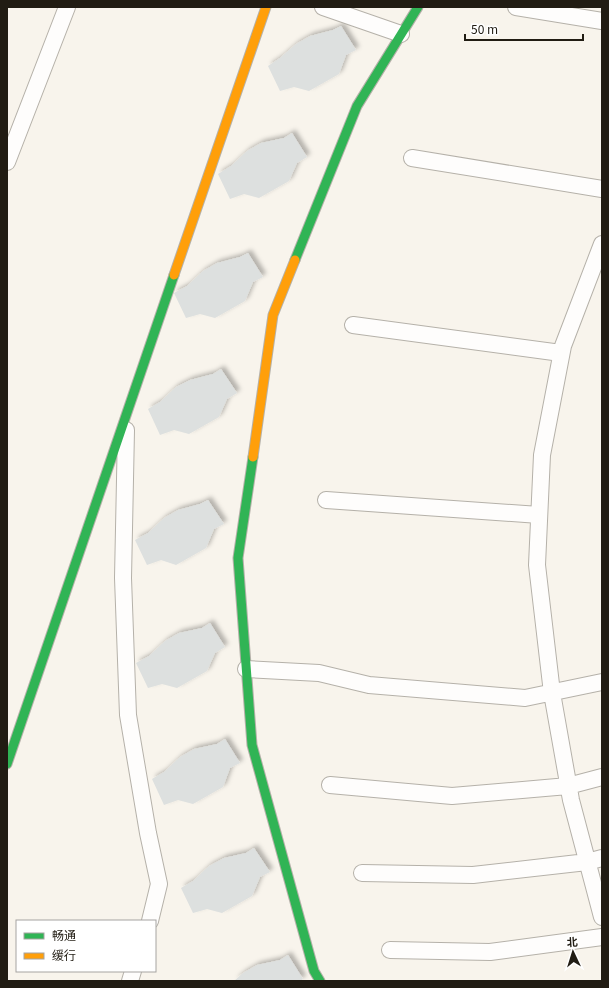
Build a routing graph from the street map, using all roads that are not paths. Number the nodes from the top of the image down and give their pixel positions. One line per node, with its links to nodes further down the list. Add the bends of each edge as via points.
1 (66, 7): 9 (street)
2 (266, 7): 14 (street)
3 (322, 7): 7 (street)
4 (418, 7): 7 (street)
5 (516, 7): 6 (street)
6 (602, 21)
7 (401, 34): 17 (street, via 356,106 273,315 238,558)
8 (412, 158): 10 (street)
9 (7, 162)
10 (602, 189)
11 (602, 244): 13 (street)
12 (353, 325): 13 (street)
13 (562, 353): 16 (street, via 542,455)
14 (126, 416): 20 (street); 27 (street, via 123,578 128,715 158,884)
15 (326, 500): 16 (street)
16 (539, 515): 19 (street, via 537,565)
17 (246, 669): 19 (street, via 319,674 369,685 510,697 525,698); 30 (street, via 252,745 314,971)
18 (602, 682): 19 (street)
19 (552, 693): 23 (street)
20 (7, 764)
21 (602, 777): 23 (street)
22 (330, 785): 23 (street, via 452,796)
23 (568, 786): 24 (street)
24 (595, 860): 25 (street, via 473,875); 26 (street)
25 (362, 873)
26 (602, 917)
27 (150, 920)
28 (602, 937): 29 (street, via 490,952)
29 (390, 950)
30 (320, 981)

